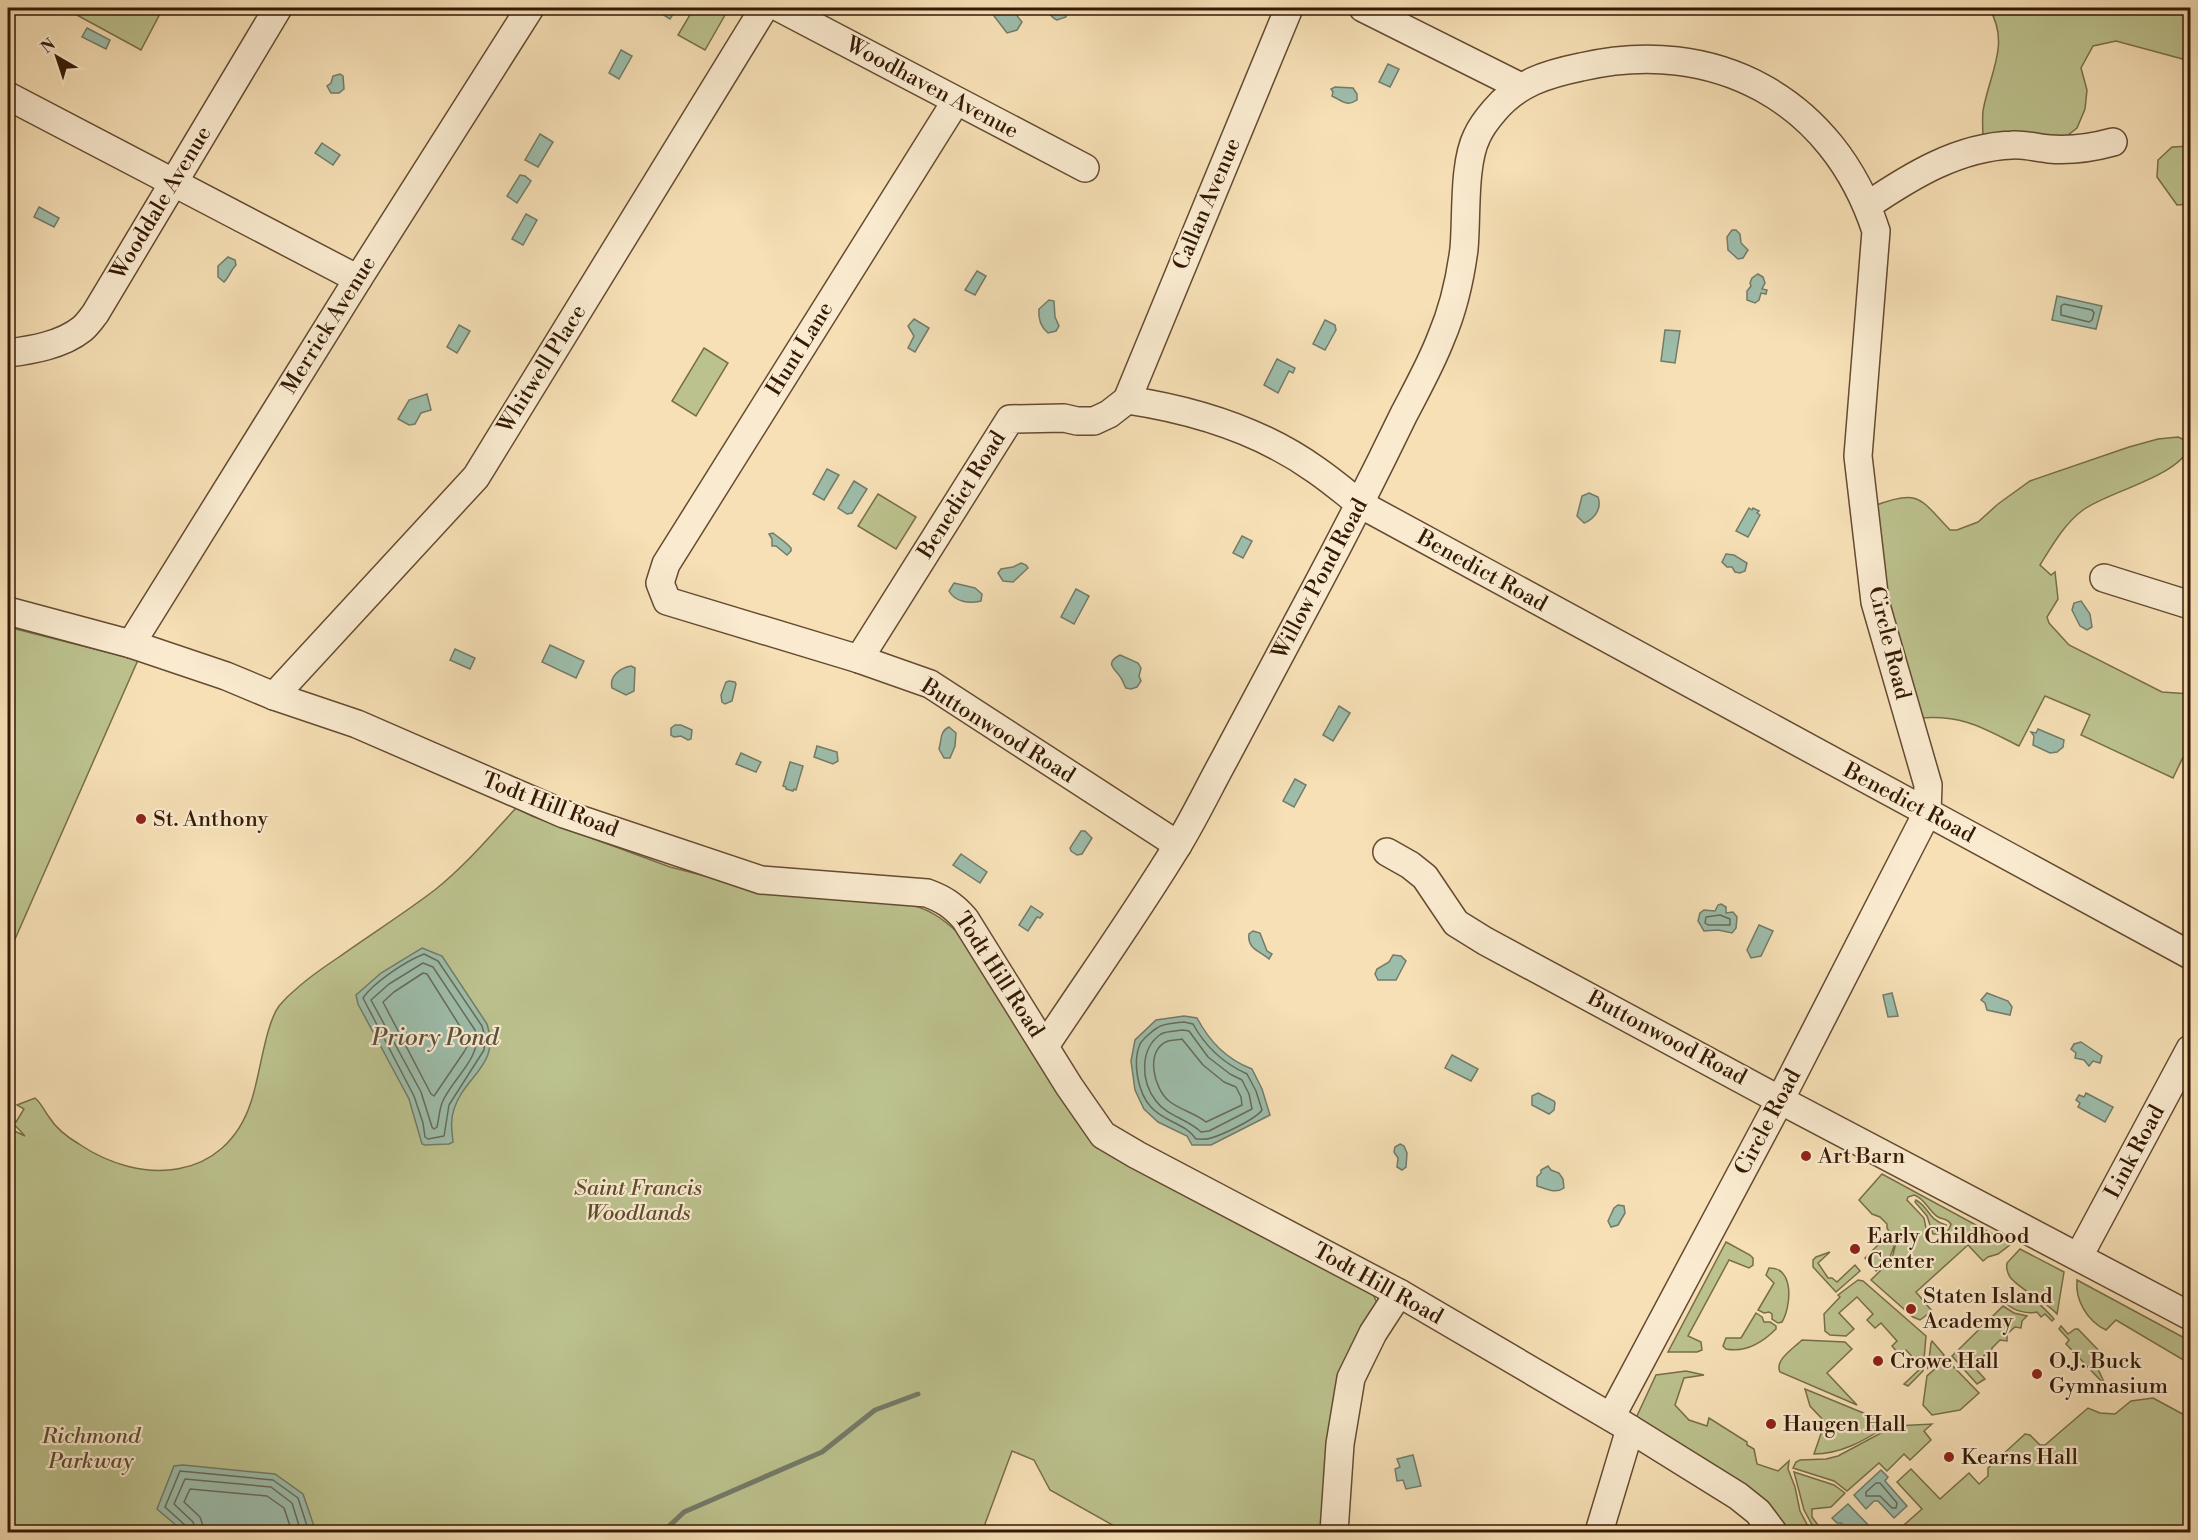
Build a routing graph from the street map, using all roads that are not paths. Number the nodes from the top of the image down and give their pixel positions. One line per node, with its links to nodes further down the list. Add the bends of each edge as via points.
1 (278, 8): 13 (street, Wooddale Avenue)
2 (530, 8): 15 (street, Merrick Avenue)
3 (764, 8): 25 (street, Whitwell Place, via 476,477)
4 (780, 8): 10 (street, Woodhaven Avenue)
5 (1289, 8): 17 (street, Callan Avenue)
6 (1363, 8): 7 (street)
7 (1400, 17): 8 (street)
8 (1519, 86): 14 (street, Circle Road, via 1556,72 1606,61 1662,58 1701,64 1762,87 1792,105 1822,135 1850,172); 18 (street, Willow Pond Road, via 1492,113 1475,138 1456,298 1442,338)
9 (8, 96): 13 (street)
10 (956, 102): 12 (street, Woodhaven Avenue); 20 (street, Hunt Lane, via 666,564 660,583)
11 (2113, 142): 14 (street, via 2079,150 2013,145 1973,151 1926,169)
12 (1085, 168)
13 (173, 182): 15 (street); 16 (street, Wooddale Avenue, via 95,314 82,329 57,342)
14 (1868, 205): 26 (street, Circle Road, via 1876,231 1858,456 1875,602 1928,785)
15 (358, 279): 23 (street, Merrick Avenue)
16 (8, 353)
17 (1126, 400): 18 (street, Benedict Road, via 1206,416 1244,430 1316,469); 24 (street, Benedict Road, via 1094,420 1010,419)
18 (1360, 504): 26 (street, Benedict Road); 27 (street, Willow Pond Road)
19 (2104, 578): 21 (street)
20 (667, 601): 24 (street, Buttonwood Road)
21 (2190, 605)
22 (8, 611): 23 (street, Todt Hill Road)
23 (131, 644): 25 (street, Todt Hill Road)
24 (859, 659): 27 (street, Buttonwood Road, via 930,684)
25 (274, 696): 30 (street, Todt Hill Road, via 357,724 564,814 761,880 927,893 944,899 965,919)
26 (1927, 813): 29 (street, Benedict Road); 32 (street, Circle Road)
27 (1178, 845): 30 (street, Willow Pond Road)
28 (1387, 852): 32 (street, Buttonwood Road, via 1425,877 1456,923)
29 (2190, 955)
30 (1046, 1046): 34 (street, Todt Hill Road, via 1103,1135)
31 (2190, 1049): 33 (street, Link Road)
32 (1780, 1100): 33 (street, Buttonwood Road); 36 (street, Circle Road)
33 (2079, 1256): 35 (street, Buttonwood Road)
34 (1399, 1293): 36 (street, Todt Hill Road); 37 (street, via 1351,1378 1340,1444)
35 (2190, 1316)
36 (1621, 1423): 38 (street, Circle Road); 39 (street, Todt Hill Road, via 1738,1496 1758,1512)
37 (1334, 1533)
38 (1599, 1533)
39 (1773, 1533)

